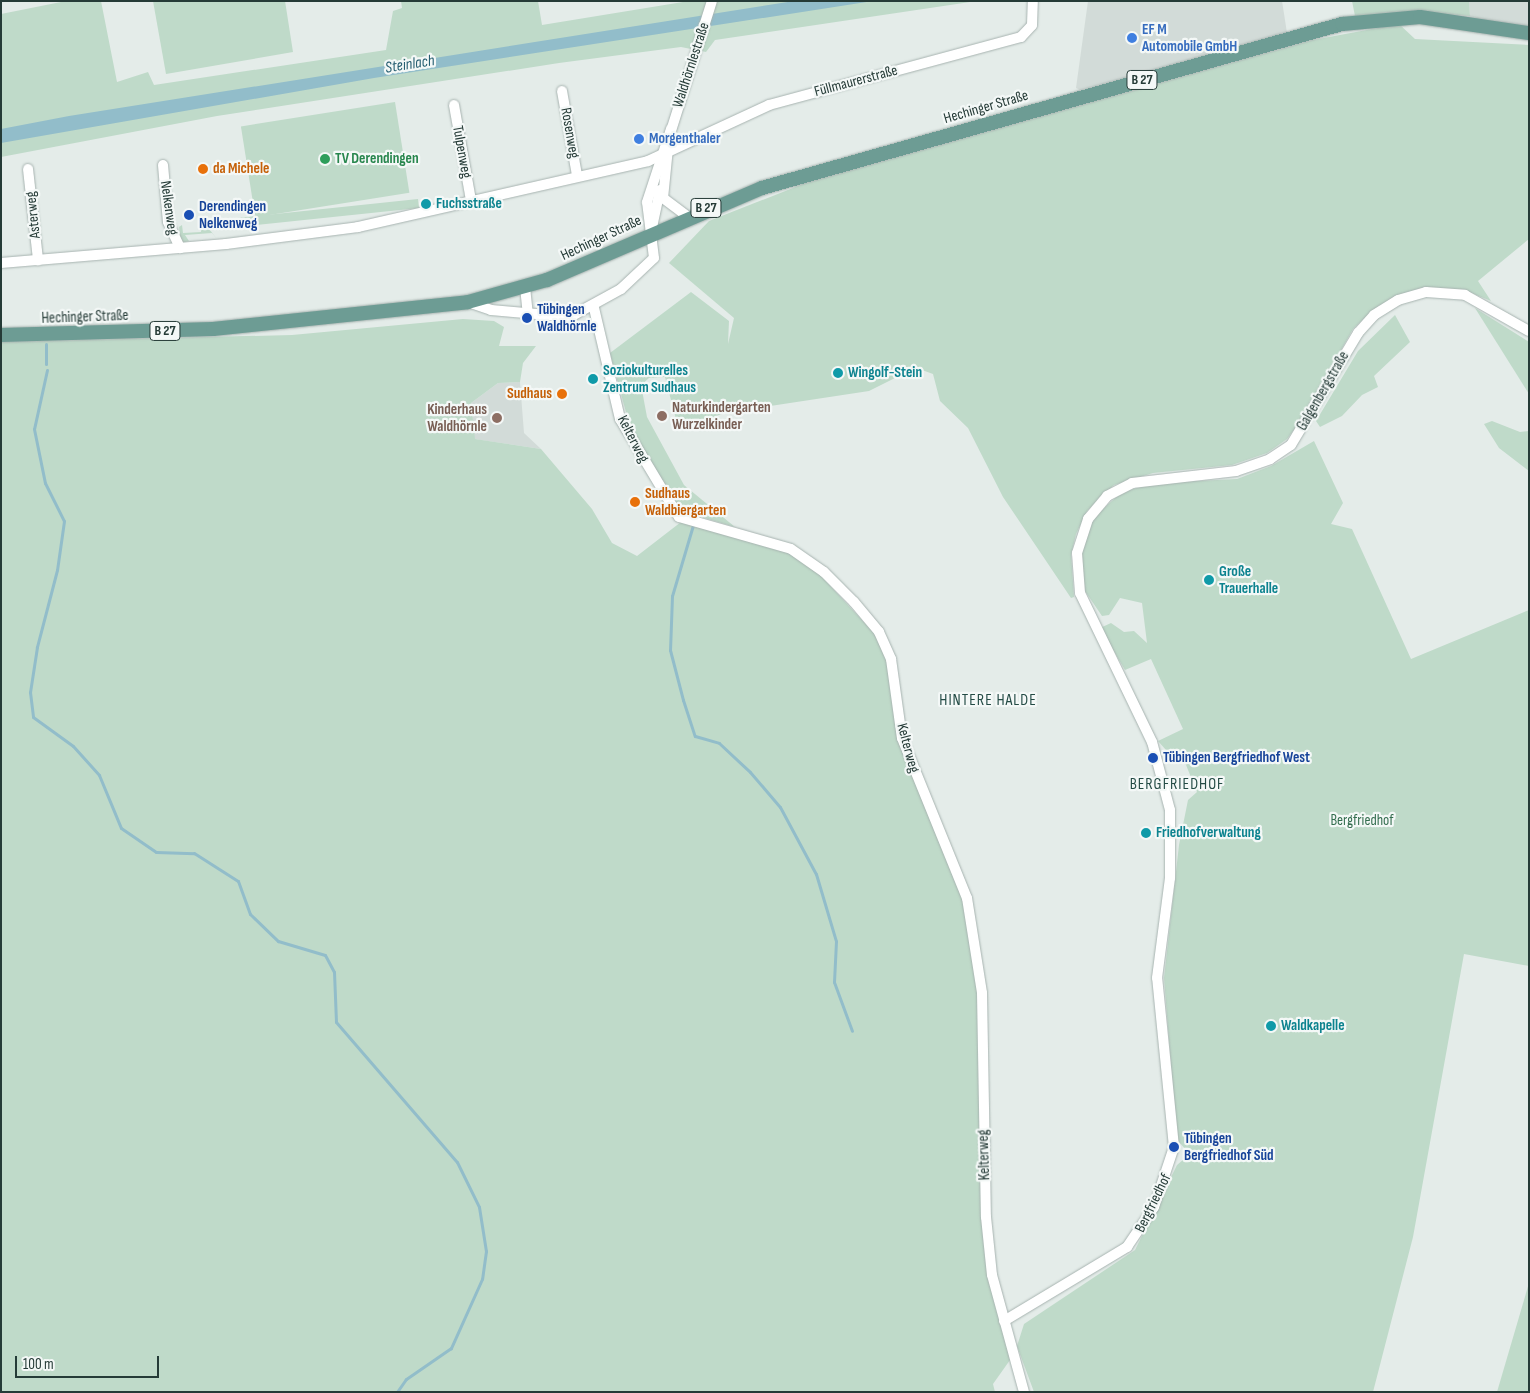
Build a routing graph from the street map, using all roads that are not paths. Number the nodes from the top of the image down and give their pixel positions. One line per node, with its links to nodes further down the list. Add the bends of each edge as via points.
1 (712, 1): 6 (street, Waldhörnlestraße)
2 (1033, 1): 6 (street, Füllmaurerstraße, via 1032,25 1021,37 769,105)
3 (1529, 33): 12 (main road, Hechinger Straße / B 27, via 1427,17 1348,23 781,182)
4 (562, 91): 9 (street, Rosenweg)
5 (454, 105): 11 (street, Tulpenweg)
6 (663, 154): 9 (street); 10 (street, Waldhörnlestraße); 13 (street, Waldhörnlestraße, via 647,202)
7 (164, 165): 14 (street, Nelkenweg, via 166,212 172,240)
8 (28, 170): 16 (street, Asterweg)
9 (577, 175): 11 (street)
10 (661, 184): 12 (street, via 663,198); 13 (street, Waldhörnlestraße)
11 (471, 200): 14 (street, via 358,227)
12 (687, 216): 13 (main road, Hechinger Straße / B 27)
13 (651, 233): 15 (street, Waldhörnlestraße); 18 (main road, Hechinger Straße / B 27)
14 (180, 248): 16 (street)
15 (654, 258): 20 (street, Hechinger Straße)
16 (38, 260): 17 (street)
17 (1, 263)
18 (525, 288): 19 (main road, Hechinger Straße / B 27); 21 (street)
19 (468, 302): 21 (street, Hechinger Straße, via 485,309); 23 (main road, Hechinger Straße / B 27, via 213,329)
20 (594, 308): 21 (street, Hechinger Straße, via 570,317); 25 (street, Kelterweg, via 620,419 679,517 791,549 824,572 854,602 879,632 891,659 902,738 967,898 982,993 986,1216 992,1275)
21 (528, 314)
22 (1529, 331): 24 (street, Galgenbergstraße, via 1465,295 1426,292 1398,300 1374,315 1358,333 1290,445 1270,459 1236,471 1152,479 1117,489 1088,519)
23 (1, 335)
24 (1077, 553): 25 (street, Bergfriedhof, via 1080,593 1152,742 1170,810 1170,878 1157,978 1174,1147 1154,1207 1127,1247)
25 (1004, 1321): 26 (street, Kelterweg)
26 (1024, 1392)

